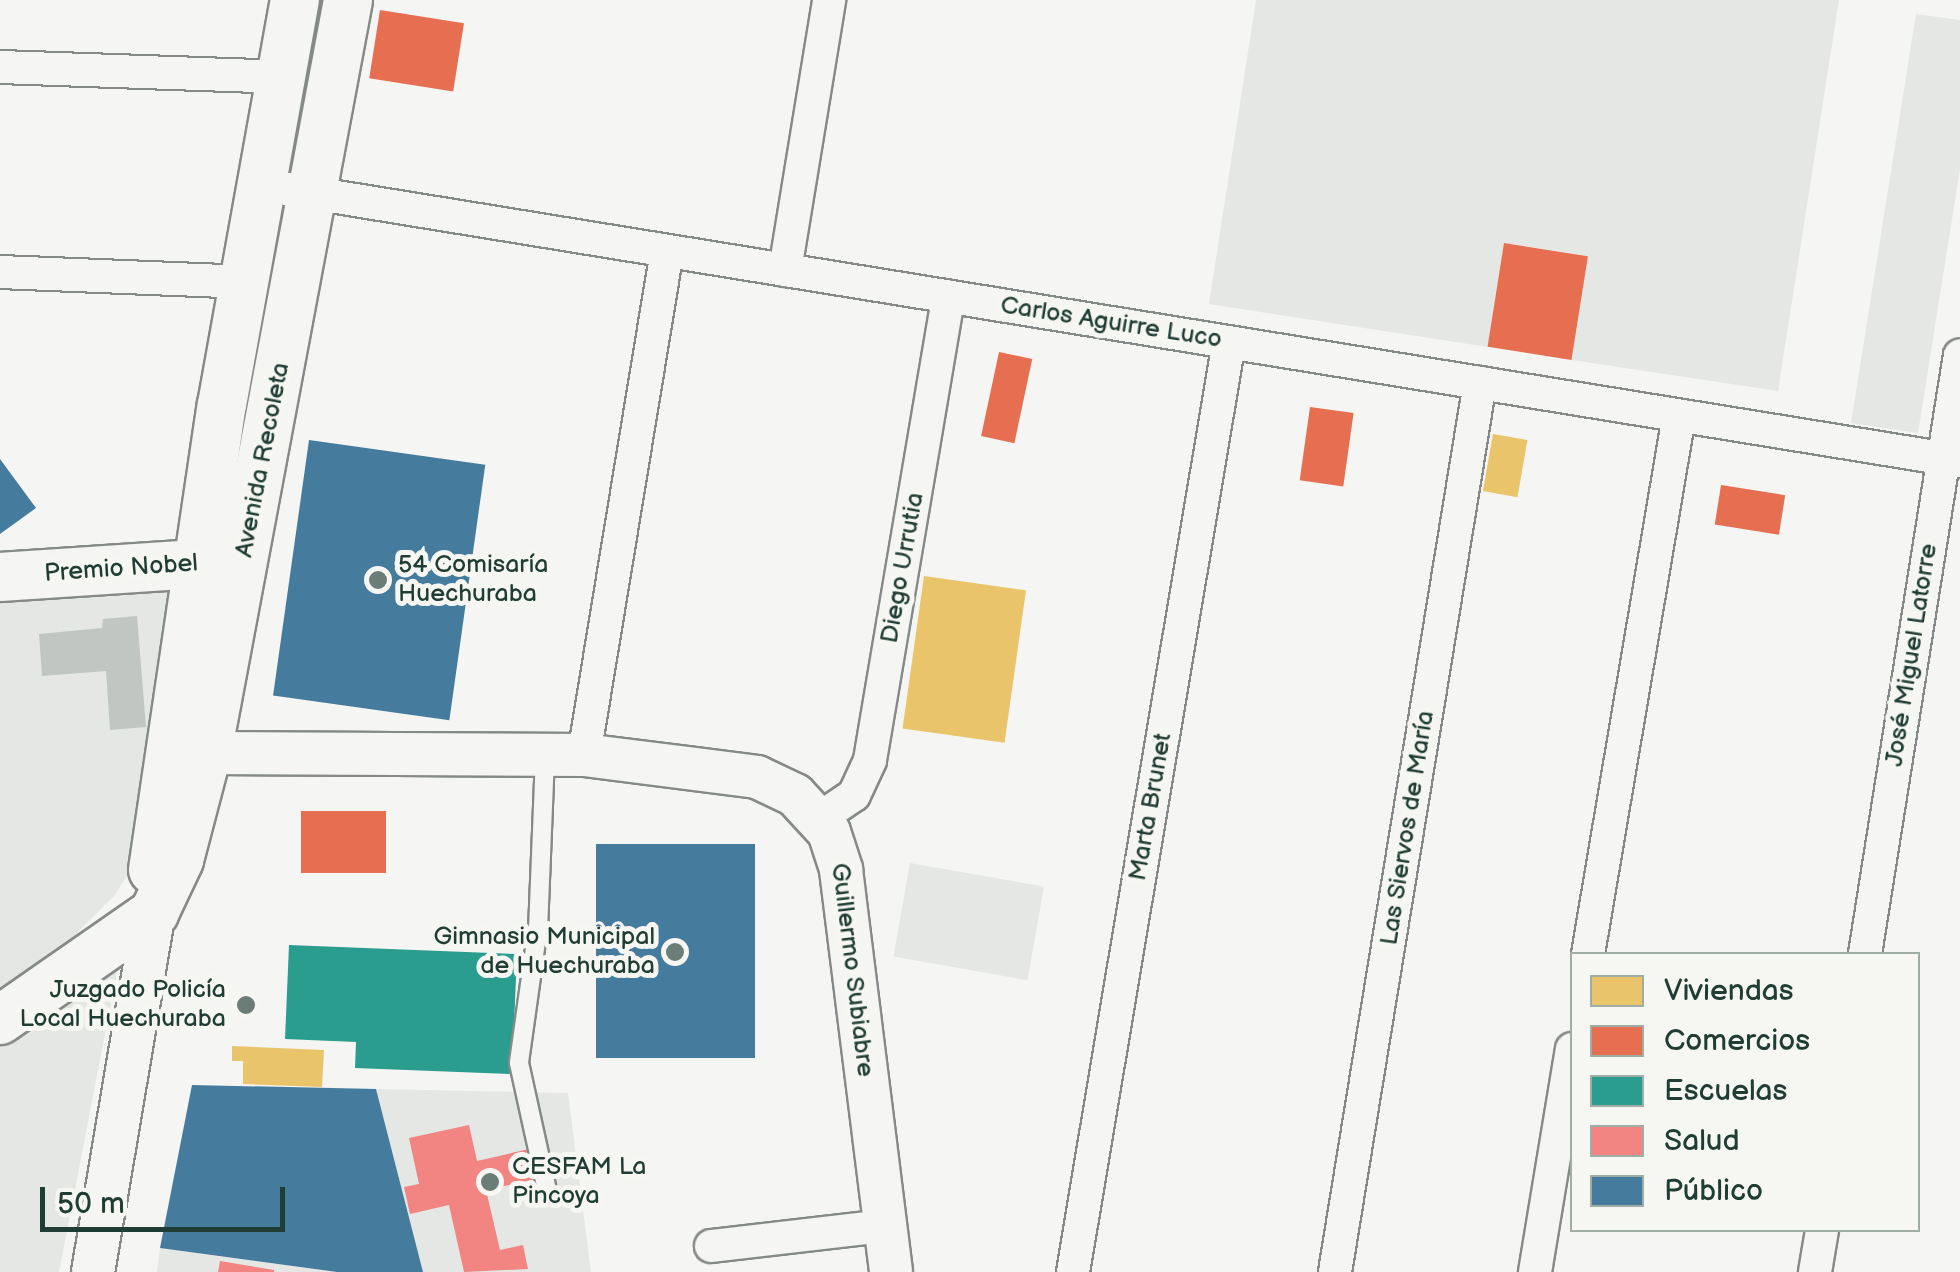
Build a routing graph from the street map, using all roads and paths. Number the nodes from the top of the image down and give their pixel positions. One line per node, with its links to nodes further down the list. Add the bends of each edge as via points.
1 (296, 0): 5 (main road, Avenida Recoleta)
2 (348, 0): 7 (main road, Avenida Recoleta)
3 (829, 0): 9 (street)
4 (0, 67): 5 (street)
5 (282, 77): 6 (main road, Avenida Recoleta)
6 (263, 185): 7 (street, Carlos Aguirre Luco); 11 (main road, Avenida Recoleta)
7 (315, 193): 8 (street, Carlos Aguirre Luco); 18 (main road, Avenida Recoleta)
8 (667, 250): 9 (street, Carlos Aguirre Luco); 23 (street)
9 (785, 270): 12 (street, Carlos Aguirre Luco)
10 (0, 272): 11 (street)
11 (246, 282): 16 (main road, Avenida Recoleta)
12 (948, 297): 13 (street, Carlos Aguirre Luco); 24 (street, Diego Urrutia, via 870,760 854,795)
13 (1228, 342): 15 (street, Carlos Aguirre Luco); 36 (street, Marta Brunet)
14 (1960, 355): 19 (street, José Miguel Latorre)
15 (1480, 383): 17 (street, Carlos Aguirre Luco); 37 (street, Las Siervos de María)
16 (222, 404): 18 (main road); 20 (main road, Avenida Recoleta)
17 (1679, 416): 19 (street, Carlos Aguirre Luco); 26 (street)
18 (270, 422): 20 (main road, Avenida Recoleta)
19 (1952, 460): 27 (street, José Miguel Latorre)
20 (220, 562): 21 (main road, Premio Nobel); 22 (main road, Avenida Recoleta); 25 (main road, Avenida Recoleta, via 157,828)
21 (0, 577)
22 (207, 753): 23 (street); 25 (main road, Avenida Recoleta, via 179,860)
23 (565, 755): 24 (street, via 757,777 795,795); 30 (lane, via 519,1063)
24 (820, 818): 31 (street, Guillermo Subiabre, via 841,870)
25 (154, 913): 28 (main road); 34 (street, Avenida Recoleta)
26 (1588, 952)
27 (1865, 952)
28 (0, 1020)
29 (1570, 1061): 38 (street)
30 (548, 1195)
31 (884, 1226): 33 (street); 35 (street, Guillermo Subiabre)
32 (1822, 1232): 39 (street)
33 (711, 1246)
34 (93, 1272)
35 (891, 1272)
36 (1073, 1272)
37 (1336, 1272)
38 (1535, 1272)
39 (1815, 1272)

